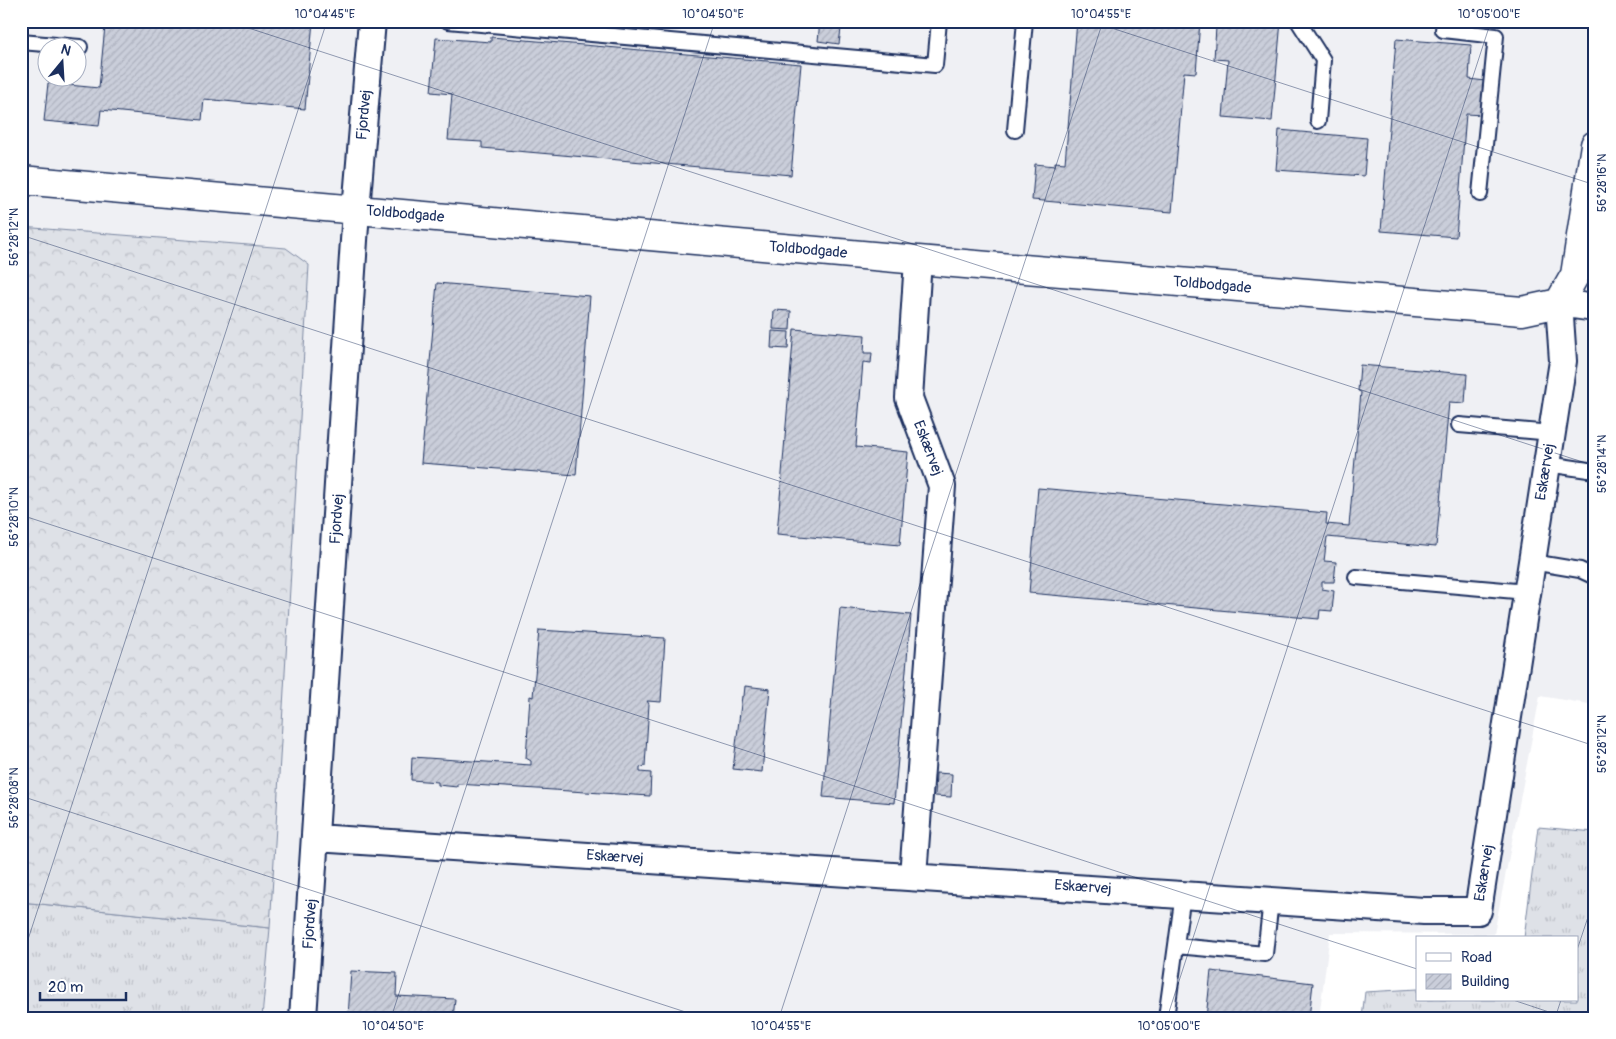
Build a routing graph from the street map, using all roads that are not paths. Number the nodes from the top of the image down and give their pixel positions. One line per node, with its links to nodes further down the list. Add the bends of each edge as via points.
1 (372, 21): 14 (street, Fjordvej)
2 (448, 21): 3 (lane, via 935,65)
3 (939, 21)
4 (1025, 21): 10 (lane)
5 (1298, 21): 9 (lane, via 1323,60)
6 (1444, 21): 13 (lane, via 1443,30 1496,36)
7 (21, 42): 8 (lane)
8 (38, 43)
9 (1318, 121)
10 (1015, 130)
11 (1595, 147): 16 (street, via 1575,275)
12 (21, 180): 14 (street, Toldbodgade)
13 (1480, 194)
14 (356, 210): 15 (street, Toldbodgade); 26 (street, Fjordvej)
15 (918, 260): 16 (street, Toldbodgade, via 1522,311); 27 (street, Eskærvej, via 909,398 942,486)
16 (1559, 303): 17 (street, Toldbodgade); 19 (street, Eskærvej, via 1562,361)
17 (1595, 308)
18 (1459, 426): 19 (lane)
19 (1552, 433): 20 (street, Eskærvej)
20 (1547, 464): 21 (lane); 22 (street, Eskærvej)
21 (1595, 471)
22 (1532, 562): 24 (lane, via 1580,570); 25 (street, Eskærvej)
23 (1356, 577): 25 (lane)
24 (1595, 577)
25 (1527, 592): 29 (street, Eskærvej, via 1478,911 1424,911)
26 (316, 838): 27 (street, Eskærvej); 31 (street, Fjordvej)
27 (913, 876): 28 (street, Eskærvej)
28 (1183, 894): 29 (street, Eskærvej); 30 (lane)
29 (1271, 900): 30 (lane, via 1265,954)
30 (1176, 946): 32 (lane)
31 (303, 1018)
32 (1166, 1018)

